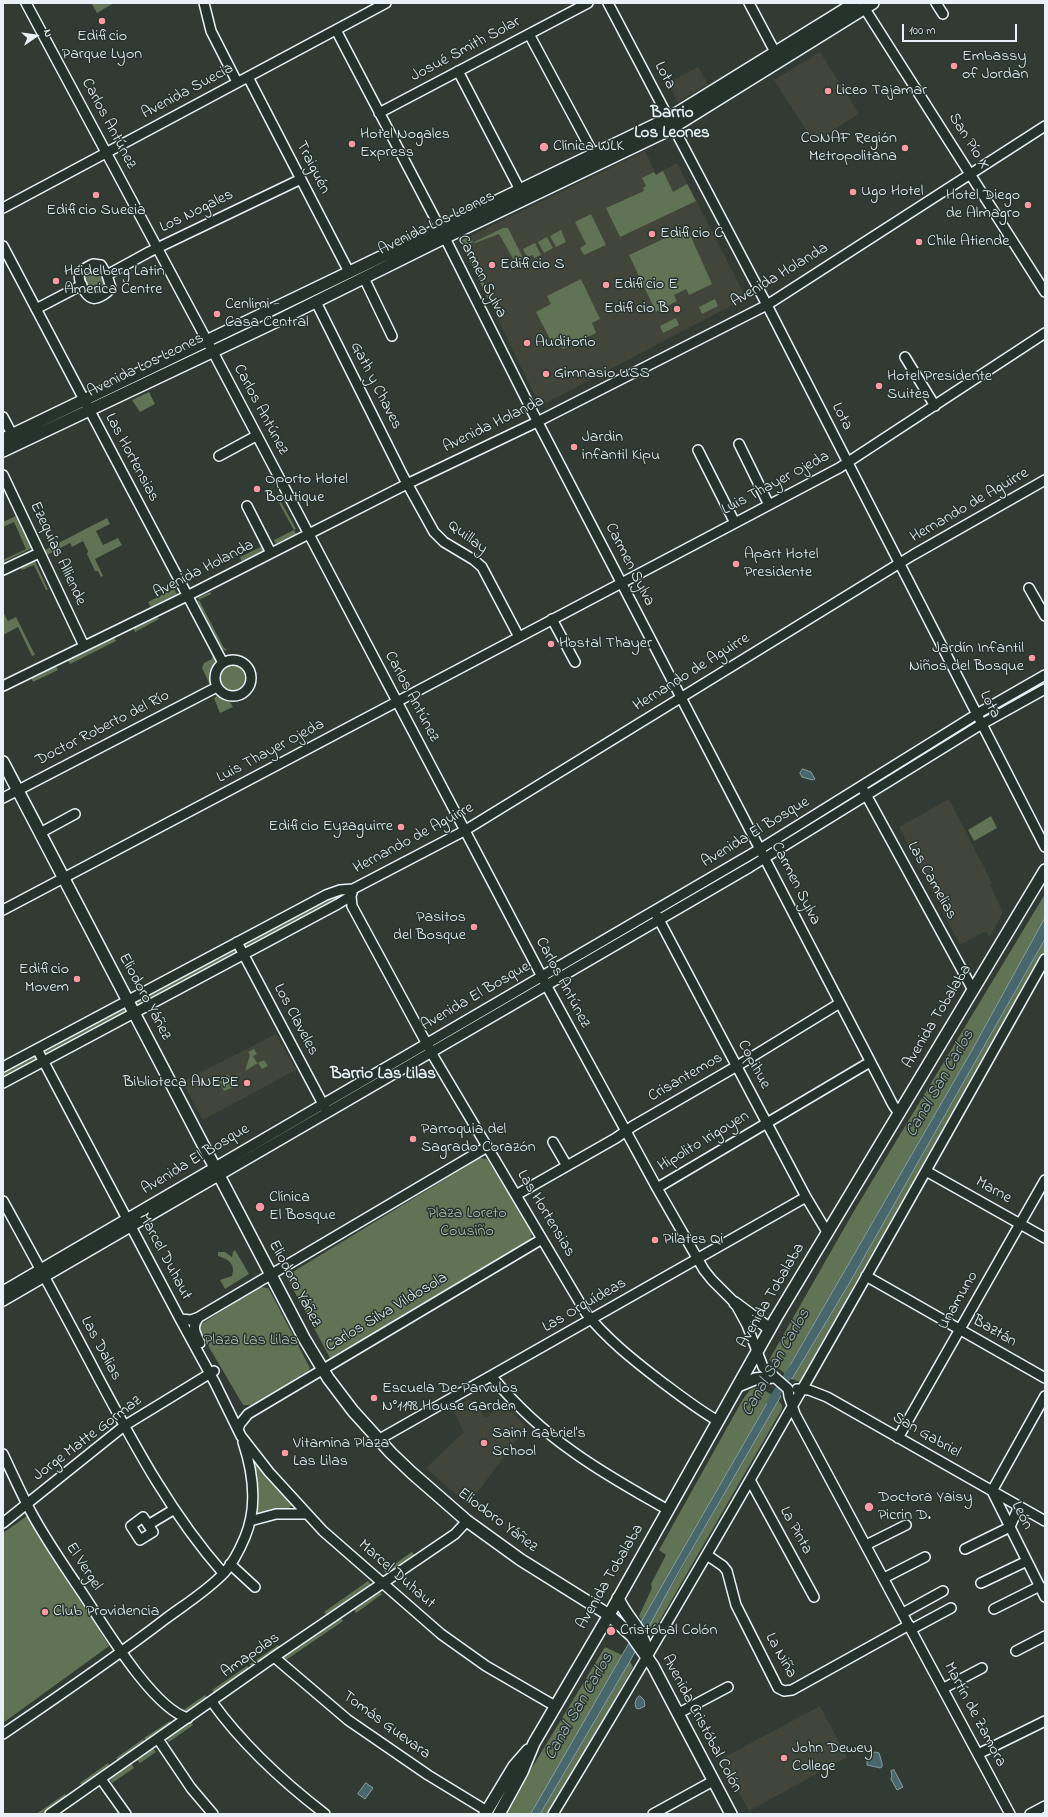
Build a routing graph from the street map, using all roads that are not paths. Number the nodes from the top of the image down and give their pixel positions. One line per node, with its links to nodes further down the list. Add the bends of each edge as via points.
1 (26, 3): 21 (street, Carlos Antúnez)
2 (204, 3): 17 (street, via 211,31)
3 (386, 3): 11 (street, Avenida Suecia)
4 (588, 3): 12 (street, Josué Smith Solar)
5 (608, 3): 19 (street, Lota)
6 (749, 3): 13 (street)
7 (855, 3): 13 (main road, Avenida Los Leones)
8 (936, 3): 10 (street)
9 (869, 6): 14 (main road, Avenida Los Leones); 23 (street, San Pío X)
10 (943, 14)
11 (336, 30): 16 (street, Avenida Suecia); 18 (street, Carmen Sylva)
12 (529, 34): 15 (street, Josué Smith Solar); 22 (street)
13 (775, 52): 14 (street); 19 (main road, Avenida Los Leones)
14 (774, 66): 19 (main road, Avenida Los Leones)
15 (458, 71): 18 (street, Josué Smith Solar); 25 (street)
16 (248, 77): 17 (street, Avenida Suecia); 24 (street, Traiguén)
17 (237, 82): 21 (street, Avenida Suecia)
18 (379, 113): 27 (street, Carmen Sylva)
19 (672, 122): 22 (main road, Avenida Los Leones); 27 (main road, Avenida Los Leones); 36 (street, Lota)
20 (1045, 126): 23 (street, Avenida Holanda)
21 (106, 152): 26 (street, Avenida Suecia); 29 (street, Carlos Antúnez)
22 (594, 154): 25 (main road, Avenida Los Leones)
23 (971, 174): 34 (street, San Pío X); 36 (street, Avenida Holanda)
24 (301, 179): 29 (street, Los Nogales); 30 (street, Traiguén)
25 (520, 190): 27 (main road, Avenida Los Leones)
26 (3, 208)
27 (442, 233): 30 (main road, Avenida Los Leones); 32 (main road, Avenida Los Leones); 47 (street, Carmen Sylva)
28 (3, 246): 37 (street, Las Hortensias)
29 (157, 248): 31 (street, Los Nogales); 40 (street, Carlos Antúnez)
30 (349, 272): 40 (main road, Avenida Los Leones)
31 (107, 275): 33 (street, via 101,265 93,264 80,273); 33 (street, via 111,288 96,298 88,296)
32 (364, 278): 35 (main road, Avenida Los Leones); 39 (street)
33 (82, 286): 37 (street)
34 (1045, 292)
35 (316, 302): 41 (main road, Avenida Los Leones); 57 (street, Gath y Chaves)
36 (767, 305): 47 (street, Avenida Holanda); 54 (street, Lota)
37 (36, 309): 43 (street, Las Hortensias)
38 (1045, 333): 44 (street, Luis Thayer Ojeda)
39 (392, 336)
40 (207, 341): 41 (street, Carlos Antúnez); 43 (main road, Avenida Los Leones)
41 (213, 352): 45 (main road, Avenida Los Leones); 48 (street, Carlos Antúnez)
42 (905, 357): 44 (street)
43 (84, 400): 45 (street, Las Hortensias); 49 (main road, Avenida Los Leones)
44 (935, 406): 54 (street, Luis Thayer Ojeda)
45 (89, 411): 52 (main road, Avenida Los Leones); 68 (street, Las Hortensias)
46 (3, 417): 49 (street)
47 (537, 422): 57 (street, Avenida Holanda); 66 (street, Carmen Sylva)
48 (256, 436): 53 (street); 61 (street, Carlos Antúnez)
49 (8, 437)
50 (739, 444): 58 (street)
51 (698, 450): 60 (street)
52 (3, 451)
53 (219, 456)
54 (848, 463): 58 (street, Luis Thayer Ojeda); 64 (street, Lota)
55 (3, 475): 62 (street, Ezequías Alliende)
56 (1045, 480): 64 (street, Hernando de Aguirre)
57 (407, 484): 61 (street, Avenida Holanda); 71 (street, Quillay, via 434,532 482,568)
58 (769, 505): 60 (street, Luis Thayer Ojeda)
59 (247, 506): 63 (street)
60 (735, 523): 66 (street, Luis Thayer Ojeda)
61 (308, 534): 63 (street, Avenida Holanda); 80 (street, Carlos Antúnez)
62 (39, 553): 65 (street); 72 (street, Ezequías Alliende)
63 (271, 553): 68 (street, Avenida Holanda)
64 (900, 563): 79 (street, Hernando de Aguirre); 81 (street, Lota)
65 (3, 570)
66 (621, 583): 70 (street, Luis Thayer Ojeda); 79 (street, Carmen Sylva)
67 (1029, 588): 69 (street)
68 (187, 596): 72 (street, Avenida Holanda); 74 (street, Las Hortensias)
69 (1045, 616)
70 (552, 620): 71 (street, Luis Thayer Ojeda); 73 (street)
71 (519, 637): 80 (street, Luis Thayer Ojeda)
72 (84, 646): 76 (street, Avenida Holanda)
73 (575, 662)
74 (223, 663): 77 (street, via 216,671); 77 (street, via 235,660 245,666 250,682 243,692 232,696 226,695)
75 (1045, 676): 81 (street, Avenida El Bosque)
76 (3, 686)
77 (217, 687): 85 (street, Doctor Roberto del Río)
78 (1045, 688): 82 (street, Avenida El Bosque)
79 (681, 698): 89 (street, Hernando de Aguirre); 92 (street, Carmen Sylva)
80 (396, 702): 89 (street, Carlos Antúnez); 95 (street, Luis Thayer Ojeda)
81 (977, 714): 82 (street, Lota); 84 (street, Avenida El Bosque)
82 (982, 724): 86 (street, Avenida El Bosque); 91 (street, Lota)
83 (3, 762): 85 (main road, Eliodoro Yáñez)
84 (861, 786): 86 (street, Las Camelias); 92 (street, Avenida El Bosque)
85 (18, 791): 87 (street, Doctor Roberto del Río); 90 (main road, Eliodoro Yáñez)
86 (866, 796): 93 (street, Avenida El Bosque); 105 (street, Las Camelias)
87 (3, 798)
88 (75, 814): 90 (street)
89 (464, 831): 96 (street, Hernando de Aguirre); 103 (street, Carlos Antúnez)
90 (40, 833): 95 (main road, Eliodoro Yáñez)
91 (1045, 847)
92 (760, 849): 93 (street, Carmen Sylva); 98 (street, Avenida El Bosque)
93 (764, 858): 99 (street, Avenida El Bosque); 107 (street, Carmen Sylva)
94 (1045, 870): 105 (main road, Avenida Tobalaba)
95 (64, 878): 97 (street, Luis Thayer Ojeda); 106 (main road, Eliodoro Yáñez)
96 (352, 893): 100 (street, Hernando de Aguirre, via 330,893); 101 (street, Hernando de Aguirre, via 338,904); 109 (street, Las Hortensias, via 352,906)
97 (3, 910)
98 (654, 911): 99 (street, Copihue); 103 (street, Avenida El Bosque)
99 (659, 920): 104 (street, Avenida El Bosque); 114 (street, Copihue)
100 (237, 942): 101 (street, Los Claveles); 106 (street, Hernando de Aguirre)
101 (244, 955): 108 (street, Hernando de Aguirre); 117 (street, Los Claveles)
102 (1045, 959): 126 (street)
103 (541, 976): 104 (street, Carlos Antúnez); 109 (street, Avenida El Bosque)
104 (546, 985): 111 (street, Avenida El Bosque); 121 (street, Carlos Antúnez)
105 (973, 990): 118 (main road, Avenida Tobalaba)
106 (128, 1001): 108 (main road, Eliodoro Yáñez); 110 (street, Hernando de Aguirre)
107 (840, 1003): 112 (street, Carmen Sylva); 114 (street, Crisantemos)
108 (134, 1014): 113 (street, Hernando de Aguirre); 125 (main road, Eliodoro Yáñez)
109 (426, 1043): 111 (street, Las Hortensias); 117 (street, Avenida El Bosque)
110 (37, 1049): 113 (street, Marcel Duhaut); 115 (street, Hernando de Aguirre)
111 (431, 1052): 119 (street, Avenida El Bosque); 123 (street, Las Hortensias)
112 (870, 1062): 118 (street, Carmen Sylva); 120 (street, Hipolito Irigoyen)
113 (44, 1063): 116 (street, Hernando de Aguirre); 132 (street, Marcel Duhaut)
114 (737, 1066): 120 (street, Copihue); 121 (street, Crisantemos)
115 (3, 1067)
116 (3, 1083)
117 (322, 1104): 119 (street, Los Claveles); 125 (street, Avenida El Bosque)
118 (898, 1112): 134 (main road, Avenida Tobalaba)
119 (327, 1113): 125 (street, Avenida El Bosque)
120 (767, 1122): 128 (street, Hipolito Irigoyen); 130 (street, Copihue)
121 (626, 1131): 124 (street, Crisantemos); 128 (street, Carlos Antúnez)
122 (553, 1142): 124 (street)
123 (487, 1147): 129 (street, Las Hortensias); 139 (street)
124 (567, 1166): 129 (street, Crisantemos)
125 (216, 1171): 132 (street, Avenida El Bosque); 139 (main road, Eliodoro Yáñez)
126 (926, 1171): 133 (street, Marne); 140 (street)
127 (1045, 1180): 133 (street, Unamuno)
128 (657, 1188): 137 (street, Carlos Antúnez)
129 (516, 1195): 136 (street, Las Hortensias)
130 (806, 1197): 134 (street, Copihue); 137 (street, Las Orquídeas)
131 (3, 1201): 138 (street, Las Dalias)
132 (129, 1223): 138 (street, Avenida El Bosque); 145 (street, Marcel Duhaut)
133 (1020, 1224): 135 (street, Marne); 148 (street, Unamuno)
134 (827, 1232): 147 (main road, Avenida Tobalaba)
135 (1045, 1238)
136 (542, 1239): 146 (street, Las Hortensias); 150 (street, Carlos Silva Vildosola)
137 (698, 1259): 143 (street, Carlos Antúnez, via 712,1280); 146 (street, Las Orquídeas)
138 (43, 1273): 141 (street, Avenida El Bosque); 142 (street, Avenida El Bosque); 161 (street, Las Dalias)
139 (271, 1276): 144 (street); 150 (main road, Eliodoro Yáñez)
140 (866, 1276): 148 (street, Baztán); 156 (street)
141 (3, 1291)
142 (3, 1301)
143 (736, 1303): 147 (main road); 149 (street, Carlos Antúnez)
144 (199, 1317): 145 (street, via 191,1320); 151 (street, via 195,1322 195,1333)
145 (180, 1319): 151 (street, Marcel Duhaut)
146 (591, 1319): 152 (street, Las Orquídeas); 160 (street, Las Hortensias, via 636,1362 696,1408)
147 (770, 1329): 149 (main road, Avenida Tobalaba)
148 (960, 1330): 153 (street, Baztán); 163 (street, Unamuno)
149 (757, 1354): 154 (street, Carlos Antúnez, via 763,1367); 155 (main road, Avenida Tobalaba)
150 (322, 1369): 159 (street, Carlos Silva Vildosola); 164 (main road, Eliodoro Yáñez)
151 (212, 1372): 159 (street, via 237,1411); 161 (street, Jorge Matte Gormaz); 162 (street, Marcel Duhaut)
152 (492, 1377): 164 (street, Las Orquídeas); 171 (street, via 539,1426 572,1451)
153 (1045, 1378)
154 (782, 1384): 155 (main road, via 755,1379); 156 (street, San Gabriel); 158 (street, Martín de Zamora)
155 (738, 1386): 160 (main road, Avenida Tobalaba)
156 (802, 1389): 158 (street); 163 (street, San Gabriel, via 827,1397)
157 (1045, 1396): 167 (street)
158 (792, 1407): 166 (street); 180 (street, Martín de Zamora)
159 (248, 1414): 162 (street, Carlos Silva Vildosola, via 240,1424)
160 (718, 1421): 171 (main road, Avenida Tobalaba)
161 (124, 1426): 168 (street, Jorge Matte Gormaz); 170 (street, Las Dalias)
162 (240, 1433): 172 (street, Marcel Duhaut, via 272,1476); 173 (street, Marcel Duhaut, via 252,1485)
163 (898, 1438): 167 (street, San Gabriel)
164 (378, 1440): 174 (main road, Eliodoro Yáñez)
165 (3, 1454): 168 (street, El Vergel)
166 (750, 1480): 182 (street); 193 (street, La Pinta)
167 (992, 1491): 169 (street, San Gabriel); 179 (street, León)
168 (27, 1504): 176 (street, Jorge Matte Gormaz); 204 (street, El Vergel, via 59,1558)
169 (1019, 1506): 175 (street, San Gabriel); 179 (street)
170 (173, 1510): 177 (street); 186 (street, Las Dalias)
171 (668, 1510): 195 (main road, Avenida Tobalaba)
172 (306, 1514): 173 (street, via 276,1514); 188 (street, Marcel Duhaut)
173 (250, 1521): 185 (street, Marcel Duhaut, via 245,1538)
174 (467, 1521): 188 (street, Amapolas, via 455,1534); 199 (main road, Eliodoro Yáñez, via 521,1560)
175 (1045, 1521)
176 (3, 1523)
177 (148, 1524)
178 (906, 1525): 180 (street)
179 (1010, 1527): 181 (street); 184 (street, León)
180 (866, 1545): 187 (street, Martín de Zamora)
181 (965, 1549)
182 (707, 1555): 200 (street, La Niña, via 727,1571 736,1605 778,1688 782,1691 790,1691); 203 (street)
183 (925, 1557): 187 (street)
184 (1027, 1561): 189 (street); 190 (street, León)
185 (230, 1564): 186 (street, Marcel Duhaut); 191 (street)
186 (223, 1573): 204 (street, Marcel Duhaut)
187 (884, 1578): 198 (street, Martín de Zamora)
188 (382, 1583): 205 (street, Amapolas); 210 (street, Marcel Duhaut, via 441,1634 486,1666)
189 (981, 1583)
190 (1040, 1586): 194 (street, León); 197 (street)
191 (255, 1587)
192 (943, 1591): 198 (street)
193 (814, 1597)
194 (1045, 1597)
195 (618, 1598): 199 (main road, Avenida Tobalaba); 203 (main road, via 642,1634)
196 (951, 1608): 200 (street)
197 (994, 1609)
198 (903, 1613): 200 (street, Martín de Zamora)
199 (609, 1615): 203 (main road, Avenida Cristóbal Colón); 210 (main road, Avenida Tobalaba)
200 (910, 1627): 208 (street, Martín de Zamora)
201 (1045, 1636): 202 (street)
202 (1016, 1650)
203 (646, 1651): 211 (main road, Avenida Cristóbal Colón); 228 (street)
204 (122, 1653): 212 (street, El Vergel, via 154,1692 176,1713); 214 (street, Marcel Duhaut)
205 (274, 1657): 209 (street, Amapolas); 222 (street, Tomás Guevara, via 348,1720)
206 (982, 1668): 208 (street)
207 (728, 1687): 211 (street)
208 (944, 1688): 217 (street, Martín de Zamora)
209 (212, 1702): 212 (street, Amapolas); 221 (street, via 233,1730)
210 (555, 1706): 216 (main road, Avenida Tobalaba)
211 (679, 1713): 219 (main road, Avenida Cristóbal Colón)
212 (188, 1718): 215 (street, Amapolas)
213 (1045, 1721): 217 (street)
214 (3, 1734)
215 (158, 1739): 218 (street, Amapolas); 225 (street, via 191,1788)
216 (534, 1743): 222 (main road, Avenida Tobalaba, via 514,1766); 227 (main road, Avenida Tobalaba, via 522,1772)
217 (978, 1754): 231 (street, Martín de Zamora)
218 (101, 1779): 223 (street, Amapolas); 224 (street)
219 (713, 1780): 229 (street); 230 (main road, Avenida Cristóbal Colón)
220 (1045, 1806): 232 (street)
221 (312, 1810): 226 (street)
222 (486, 1812)
223 (50, 1814)
224 (126, 1814)
225 (213, 1814)
226 (325, 1814)
227 (499, 1814)
228 (553, 1814)
229 (653, 1814)
230 (731, 1814)
231 (1010, 1814)
232 (1030, 1814)

